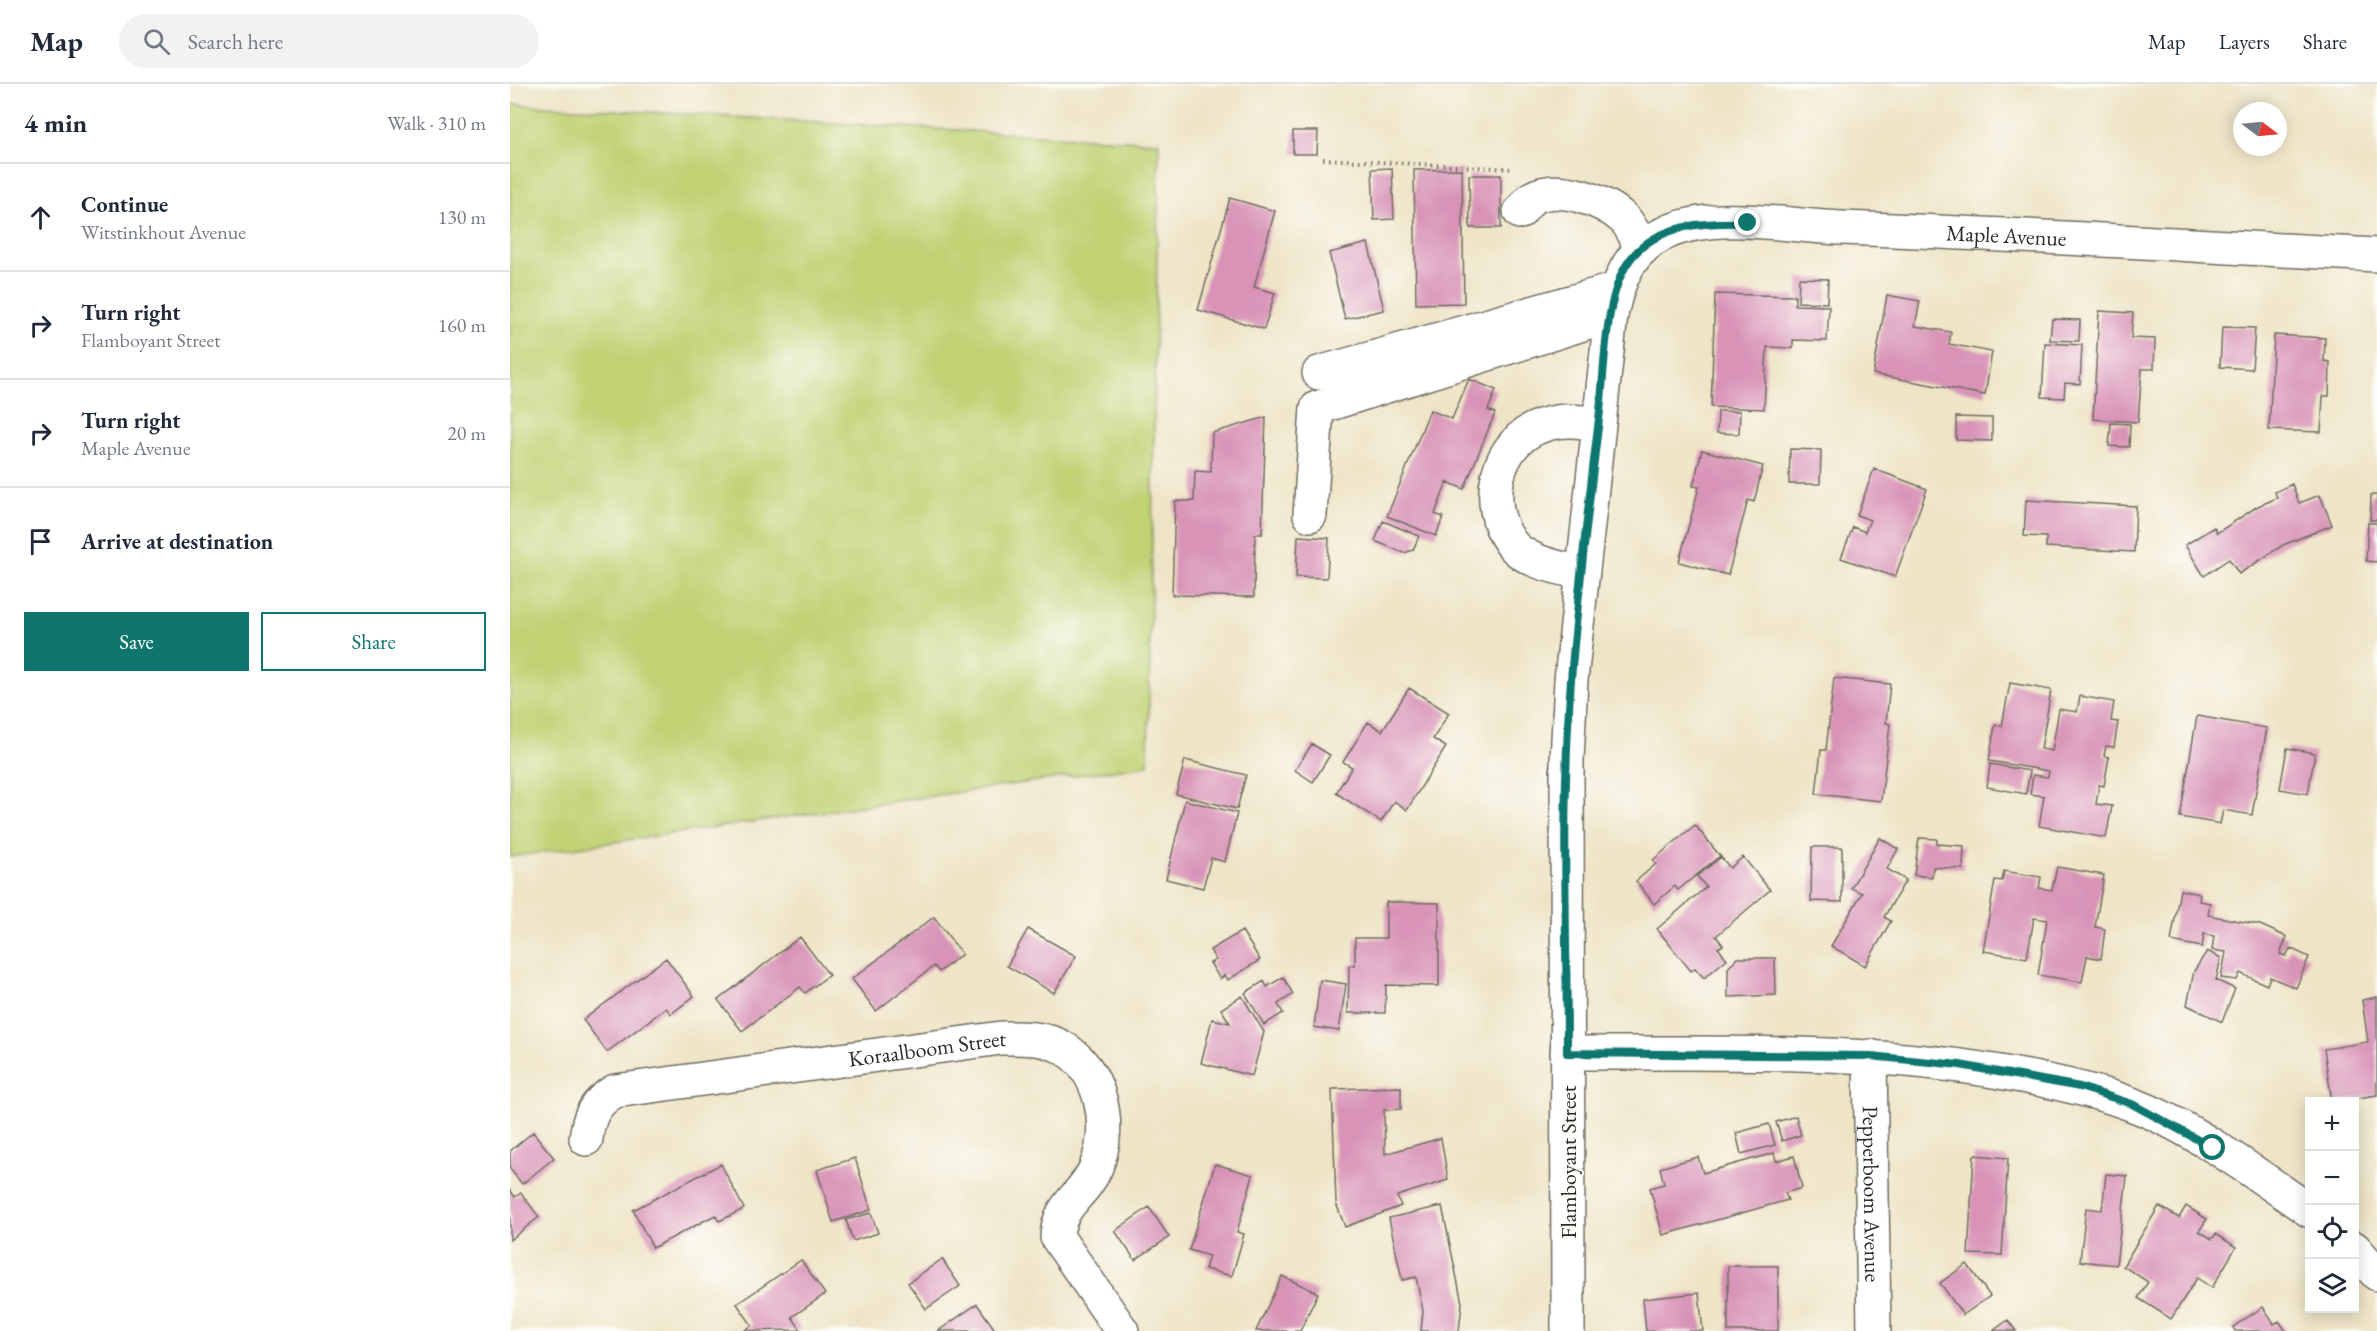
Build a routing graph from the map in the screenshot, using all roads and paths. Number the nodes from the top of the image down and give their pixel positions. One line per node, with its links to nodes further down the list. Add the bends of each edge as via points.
1 (1323, 159): 2 (path, via 1515,169)
2 (1525, 173)
3 (1520, 212): 4 (street, via 1532,198 1542,195 1578,196 1611,208 1627,221)
4 (1641, 248): 5 (street, Maple Avenue, via 1672,230 1709,222); 6 (street, Flamboyant Street, via 1629,261)
5 (2377, 255)
6 (1614, 302): 7 (street); 8 (street, Flamboyant Street); 9 (street, via 1317,408)
7 (1319, 373)
8 (1598, 424): 10 (street, Flamboyant Street); 10 (street, via 1568,420 1542,425 1514,441 1499,469 1495,497 1499,520 1511,544 1528,556)
9 (1310, 515)
10 (1582, 573): 11 (street, Flamboyant Street, via 1568,760)
11 (1567, 1053): 12 (street); 18 (street, Flamboyant Street)
12 (1870, 1056): 14 (street, via 1971,1066 2080,1087 2132,1104 2213,1148); 19 (street, Pepperboom Avenue)
13 (586, 1139): 17 (street, Koraalboom Street, via 590,1116 598,1102 615,1091 989,1039 1027,1038 1057,1045 1083,1066 1104,1111 1105,1141 1096,1169 1057,1221 1057,1237)
14 (2305, 1208)
15 (2359, 1253): 16 (street)
16 (2377, 1274)
17 (1122, 1331)
18 (1568, 1331)
19 (1874, 1331)

